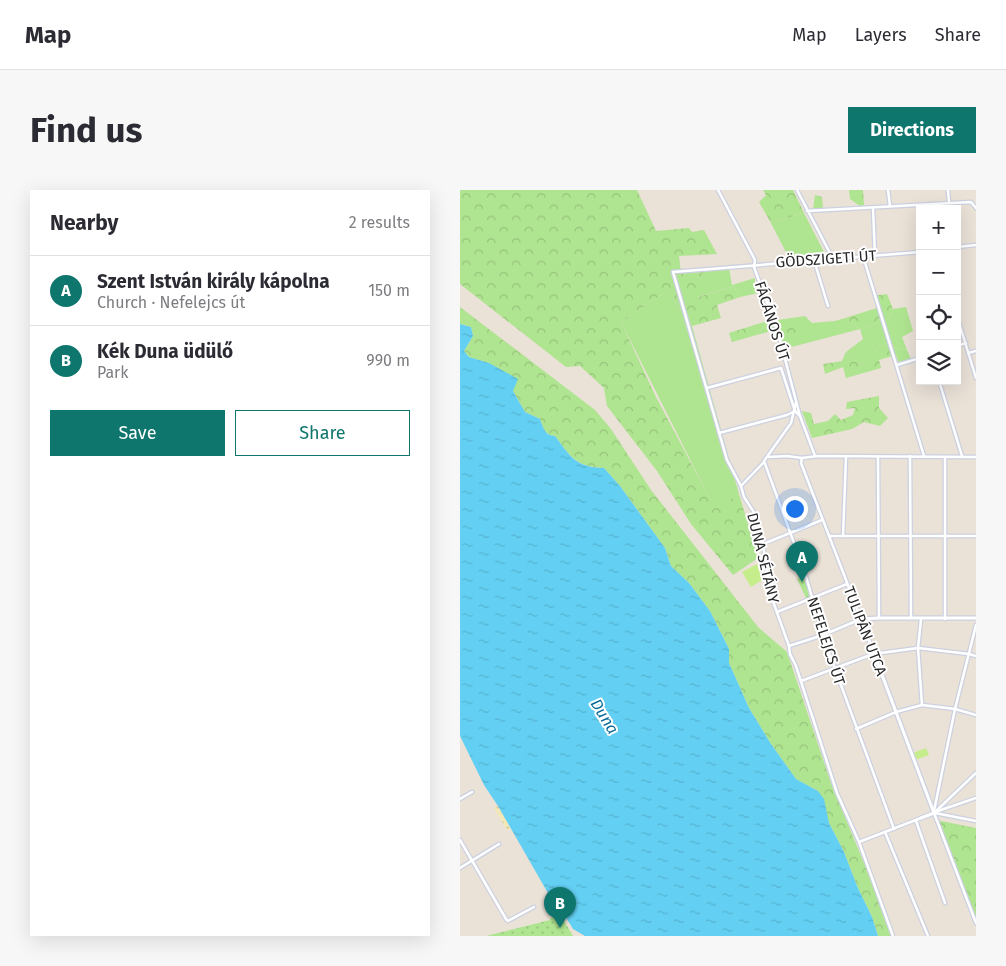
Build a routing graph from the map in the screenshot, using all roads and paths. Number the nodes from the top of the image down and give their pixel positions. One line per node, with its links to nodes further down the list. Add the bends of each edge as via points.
1 (718, 190): 17 (street, FÁCÁNOS ÚT)
2 (797, 190): 9 (street)
3 (888, 190): 6 (street)
4 (948, 190): 5 (street)
5 (948, 203): 6 (street); 8 (street, via 971,202)
6 (890, 206): 7 (street)
7 (873, 208): 9 (street); 14 (street)
8 (976, 208)
9 (807, 211): 15 (street)
10 (976, 246): 11 (street)
11 (961, 247)
12 (916, 252): 14 (street, GÖDSZIGETI ÚT)
13 (863, 256): 14 (street, GÖDSZIGETI ÚT); 15 (street, GÖDSZIGETI ÚT); 28 (street)
14 (875, 256)
15 (832, 258): 16 (street, GÖDSZIGETI ÚT)
16 (814, 260): 17 (street, GÖDSZIGETI ÚT); 20 (street)
17 (755, 264): 18 (street, GÖDSZIGETI ÚT); 19 (street, FÁCÁNOS ÚT)
18 (673, 272): 31 (street, DUNA SÉTÁNY)
19 (759, 282): 21 (street, FÁCÁNOS ÚT); 21 (street, via 761,300)
20 (828, 306)
21 (772, 320): 32 (street, FÁCÁNOS ÚT)
22 (961, 328): 23 (street)
23 (966, 343): 24 (street); 26 (street)
24 (961, 345)
25 (976, 351): 26 (street)
26 (968, 353): 29 (street)
27 (916, 359): 28 (street)
28 (897, 365): 38 (street)
29 (976, 378)
30 (940, 385): 39 (street)
31 (707, 388): 33 (street, via 780,368); 35 (street, DUNA SÉTÁNY)
32 (796, 402): 33 (street); 34 (street, FÁCÁNOS ÚT)
33 (795, 411): 34 (street); 35 (street); 40 (street, via 792,423)
34 (800, 416): 36 (street, FÁCÁNOS ÚT)
35 (720, 433): 47 (street, DUNA SÉTÁNY, via 728,460)
36 (815, 456): 41 (street); 44 (street)
37 (910, 456): 38 (street); 42 (street); 50 (street)
38 (924, 456): 45 (street)
39 (962, 456): 43 (street); 45 (street)
40 (768, 457): 44 (street); 46 (street)
41 (846, 457): 42 (street); 52 (street)
42 (878, 457): 53 (street)
43 (976, 457)
44 (802, 458): 48 (street, TULIPÁN UTCA)
45 (945, 458): 54 (street)
46 (764, 462): 47 (street); 49 (street, NEFELEJCS ÚT)
47 (741, 486): 56 (street, DUNA SÉTÁNY, via 755,514)
48 (822, 520): 49 (street); 51 (street, TULIPÁN UTCA)
49 (790, 531): 56 (street); 58 (street, NEFELEJCS ÚT)
50 (910, 535): 53 (street); 54 (street); 61 (street)
51 (829, 536): 52 (street); 57 (street, TULIPÁN UTCA)
52 (843, 536): 53 (street)
53 (878, 536): 60 (street)
54 (944, 536): 55 (street); 64 (street)
55 (976, 536)
56 (763, 544): 59 (street, DUNA SÉTÁNY, via 770,593)
57 (847, 584): 58 (street); 65 (street, TULIPÁN UTCA)
58 (812, 598): 59 (street); 67 (street, NEFELEJCS ÚT)
59 (778, 612): 68 (street, DUNA SÉTÁNY)
60 (878, 618): 61 (street); 65 (street)
61 (911, 618): 62 (street)
62 (921, 618): 64 (street); 69 (street)
63 (976, 618): 64 (street)
64 (945, 619)
65 (860, 620): 67 (street); 70 (street, TULIPÁN UTCA)
66 (976, 625): 71 (street)
67 (823, 636): 68 (street); 73 (street, NEFELEJCS ÚT)
68 (789, 646): 74 (street, DUNA SÉTÁNY)
69 (918, 648): 70 (street); 71 (street); 75 (street)
70 (873, 654): 73 (street); 77 (street, TULIPÁN UTCA)
71 (969, 654): 72 (street); 76 (street)
72 (976, 656)
73 (835, 669): 74 (street); 79 (street, NEFELEJCS ÚT)
74 (801, 681): 91 (street, DUNA SÉTÁNY, via 837,793)
75 (922, 705): 76 (street); 77 (street)
76 (955, 709): 78 (street); 84 (street)
77 (896, 712): 79 (street); 84 (street, TULIPÁN UTCA)
78 (976, 715)
79 (856, 729): 88 (street, NEFELEJCS ÚT)
80 (976, 773): 84 (street)
81 (472, 792): 83 (street)
82 (976, 798): 84 (street)
83 (460, 799)
84 (934, 813): 85 (street); 87 (street); 97 (street)
85 (922, 818): 86 (street)
86 (916, 821): 88 (street); 95 (street)
87 (976, 821)
88 (894, 829): 89 (street)
89 (885, 832): 91 (street); 99 (street)
90 (460, 840): 93 (street)
91 (859, 842): 98 (street, DUNA SÉTÁNY)
92 (499, 844): 93 (street)
93 (472, 861): 94 (street); 96 (street, via 508,921)
94 (460, 868)
95 (945, 903)
96 (534, 907)
97 (976, 923)
98 (893, 936)
99 (928, 936)

